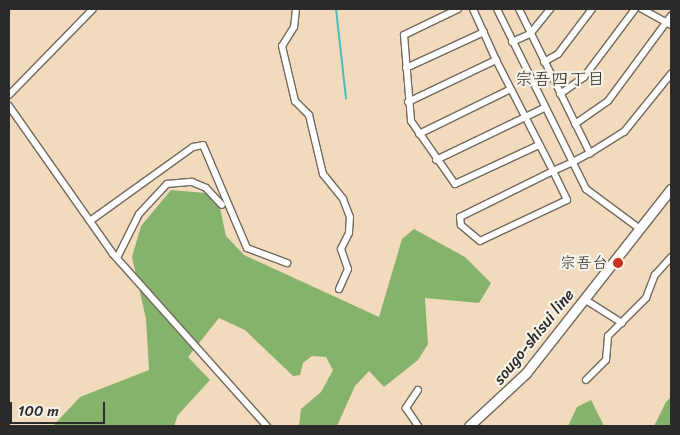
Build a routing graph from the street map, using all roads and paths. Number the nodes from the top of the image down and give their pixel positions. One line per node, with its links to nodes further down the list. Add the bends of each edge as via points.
1 (93, 9): 21 (street)
2 (296, 9): 40 (street, via 294,27 282,46 296,101 309,115 323,174 344,199 350,217 349,233 341,249 348,269)
3 (458, 9): 17 (street, via 404,35)
4 (474, 9): 12 (street)
5 (497, 9): 14 (street)
6 (519, 9): 13 (street)
7 (550, 9): 13 (street)
8 (592, 9): 16 (street, via 558,54)
9 (634, 9): 20 (street, via 584,77)
10 (642, 9): 11 (street)
11 (670, 21): 26 (street, via 608,101)
12 (484, 32): 15 (street); 17 (street)
13 (530, 34): 14 (street); 16 (street)
14 (512, 42): 24 (street)
15 (496, 60): 19 (street); 22 (street)
16 (544, 62): 20 (street)
17 (406, 68): 22 (street)
18 (671, 74): 29 (street, via 624,132)
19 (511, 89): 25 (street); 27 (street)
20 (560, 94): 26 (street)
21 (9, 95)
22 (408, 102): 27 (street, via 410,121)
23 (9, 106): 35 (street)
24 (544, 108): 25 (street); 31 (street)
25 (525, 117): 28 (street); 30 (street)
26 (575, 124): 29 (street)
27 (419, 134): 30 (street)
28 (539, 145): 30 (street, via 455,184); 32 (street)
29 (590, 153): 31 (street)
30 (436, 160)
31 (571, 162): 32 (street); 36 (street, via 586,189)
32 (553, 171): 32 (street, via 567,200 480,241 461,225 460,217)
33 (671, 189): 36 (main road, sougo-shisui line)
34 (222, 205): 38 (street, via 218,196 199,185 167,184 139,214)
35 (90, 221): 38 (street); 39 (street, via 193,147 203,145 247,248)
36 (640, 229): 41 (main road, sougo-shisui line)
37 (671, 257): 42 (street, via 655,275 646,298)
38 (117, 258): 45 (street)
39 (287, 263)
40 (339, 289)
41 (584, 299): 42 (street); 47 (main road, sougo-shisui line, via 511,390)
42 (622, 323): 43 (street, via 608,336 606,360)
43 (586, 380)
44 (418, 390): 46 (street, via 406,408)
45 (267, 426)
46 (418, 426)
47 (469, 426)

